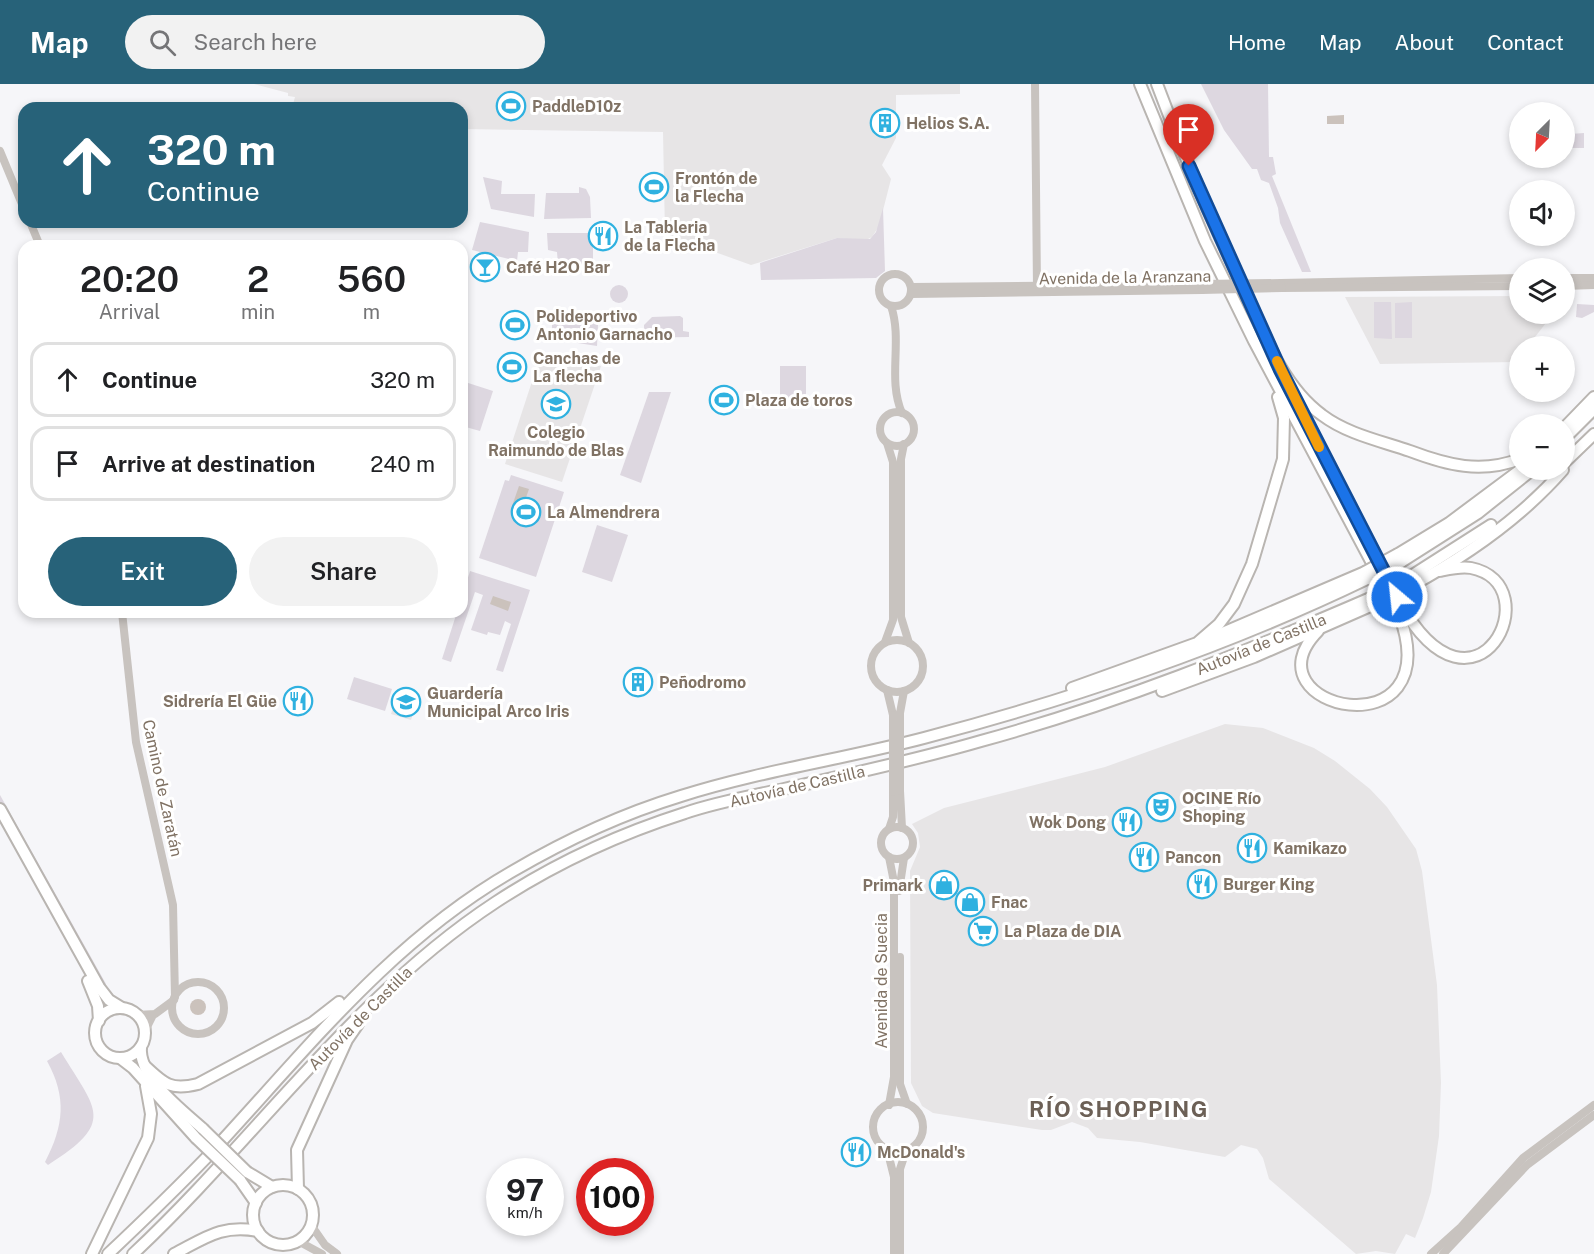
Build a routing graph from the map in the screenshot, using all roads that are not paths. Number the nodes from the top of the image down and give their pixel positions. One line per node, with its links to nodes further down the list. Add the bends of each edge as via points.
1 (1035, 84): 13 (street)
2 (1140, 84): 16 (highway, via 1186,199)
3 (1157, 84): 17 (highway, via 1196,184)
4 (0, 151): 5 (street)
5 (18, 194)
6 (1509, 278): 10 (street, Avenida de la Aranzana)
7 (1575, 278): 8 (street)
8 (1594, 278)
9 (1594, 285): 12 (street)
10 (1281, 286): 11 (street, Avenida de la Aranzana); 13 (street, Avenida de la Aranzana, bridge)
11 (1509, 286)
12 (1575, 286)
13 (1037, 289): 14 (street, Avenida de la Aranzana)
14 (911, 291): 15 (street, via 908,301); 15 (street, via 907,279 899,274 884,278 879,294 884,302)
15 (895, 306): 19 (street)
16 (1254, 341): 41 (highway, via 1399,614 1407,650 1401,680 1386,696 1365,706 1346,706 1326,699 1308,683 1302,663 1306,646); 44 (highway, via 1282,405 1286,436 1283,459 1242,590 1219,624)
17 (1273, 351): 30 (highway, via 1290,381 1314,409 1333,422 1461,466 1495,467); 36 (highway, via 1411,622 1423,638 1447,655 1465,658 1487,651 1500,637 1506,620 1500,588 1487,575 1471,568)
18 (1594, 397): 23 (highway)
19 (896, 399): 21 (street); 22 (street)
20 (1594, 409): 24 (highway)
21 (902, 413): 22 (street); 27 (street, via 911,420 913,428)
22 (890, 414): 26 (street, via 880,429)
23 (1575, 417)
24 (1575, 428)
25 (1591, 438): 28 (highway); 29 (highway)
26 (887, 443): 27 (street); 42 (street, via 893,462 893,620)
27 (904, 444): 43 (street, via 901,617)
28 (1575, 453)
29 (1575, 456)
30 (1509, 463)
31 (1509, 478): 35 (highway)
32 (1519, 480): 35 (highway, Autovía de Castilla, via 1478,513)
33 (1545, 480): 38 (highway, Autovía de Castilla, via 1488,527)
34 (1552, 480): 36 (highway, via 1508,521)
35 (1399, 558): 37 (highway, Autovía de Castilla, bridge)
36 (1439, 571): 38 (highway)
37 (1366, 575): 44 (highway); 49 (highway, Autovía de Castilla, via 1247,632 1143,672)
38 (1410, 582): 39 (highway, Autovía de Castilla, bridge)
39 (1375, 600): 41 (highway); 48 (highway, Autovía de Castilla, via 1177,678)
40 (123, 618): 57 (street, Camino de Zaratán, via 136,742 170,884)
41 (1318, 631): 48 (highway, via 1156,693 1047,726)
42 (885, 642): 43 (street); 45 (street, via 874,652 870,667 875,681)
43 (909, 643): 46 (street, via 919,652 923,665 916,684)
44 (1197, 643): 49 (highway)
45 (887, 690): 46 (street); 47 (street)
46 (904, 691): 47 (street)
47 (897, 714): 50 (street, bridge)
48 (1021, 730): 60 (highway, Autovía de Castilla, via 715,804 609,841 552,868 495,902)
49 (910, 742): 58 (highway, Autovía de Castilla, via 682,795 607,823 485,888 443,916)
50 (897, 792): 53 (street); 54 (street)
51 (0, 809): 62 (highway, via 99,987)
52 (0, 825): 66 (highway, via 93,992)
53 (902, 828): 54 (street); 56 (street, via 914,843)
54 (889, 829): 55 (street, via 881,843)
55 (889, 857): 56 (street); 72 (street, Avenida de Suecia, via 894,882 894,1077)
56 (904, 858): 73 (street, Avenida de Suecia, via 899,882 900,1084)
57 (175, 970): 59 (street); 61 (street, Camino de Zaratán)
58 (377, 972): 70 (highway, via 312,1023 198,1084 172,1087); 87 (highway, Autovía de Castilla, via 207,1157)
59 (191, 983): 61 (street); 65 (street, via 207,984 219,993 222,1017 213,1029 198,1034 184,1029)
60 (386, 988): 81 (highway, via 347,1040 305,1132 296,1160); 88 (highway, Autovía de Castilla, via 217,1171)
61 (174, 999): 63 (street); 65 (street)
62 (122, 1008): 64 (highway); 66 (highway, via 109,1011)
63 (155, 1014): 64 (street); 65 (street); 67 (street)
64 (137, 1015): 67 (highway)
65 (174, 1017)
66 (99, 1021): 69 (highway, via 97,1042 106,1054)
67 (145, 1031): 68 (highway)
68 (141, 1047): 69 (highway); 70 (highway)
69 (120, 1058): 71 (highway)
70 (145, 1066): 76 (highway)
71 (146, 1086): 76 (highway); 86 (highway, via 151,1108 148,1138)
72 (889, 1104): 73 (street); 77 (street, via 876,1116 874,1128)
73 (907, 1104): 78 (street, via 920,1115 923,1129 918,1143)
74 (1594, 1105): 94 (street, via 1522,1158 1461,1227)
75 (1594, 1115): 95 (street, via 1527,1165)
76 (199, 1134): 79 (highway, bridge)
77 (887, 1149): 78 (street); 92 (street, via 894,1169)
78 (906, 1151): 93 (street, via 900,1169)
79 (243, 1176): 80 (highway); 82 (highway)
80 (272, 1187): 81 (highway); 82 (highway)
81 (298, 1189): 83 (highway, via 312,1209)
82 (256, 1203): 84 (highway, via 253,1212)
83 (311, 1225): 85 (highway); 91 (street)
84 (258, 1231): 85 (highway, via 281,1245); 89 (highway, via 222,1230)
85 (298, 1241): 90 (street)
86 (92, 1254)
87 (108, 1254)
88 (133, 1254)
89 (174, 1254)
90 (322, 1254)
91 (337, 1254)
92 (894, 1254)
93 (900, 1254)
94 (1431, 1254)
95 (1443, 1254)

